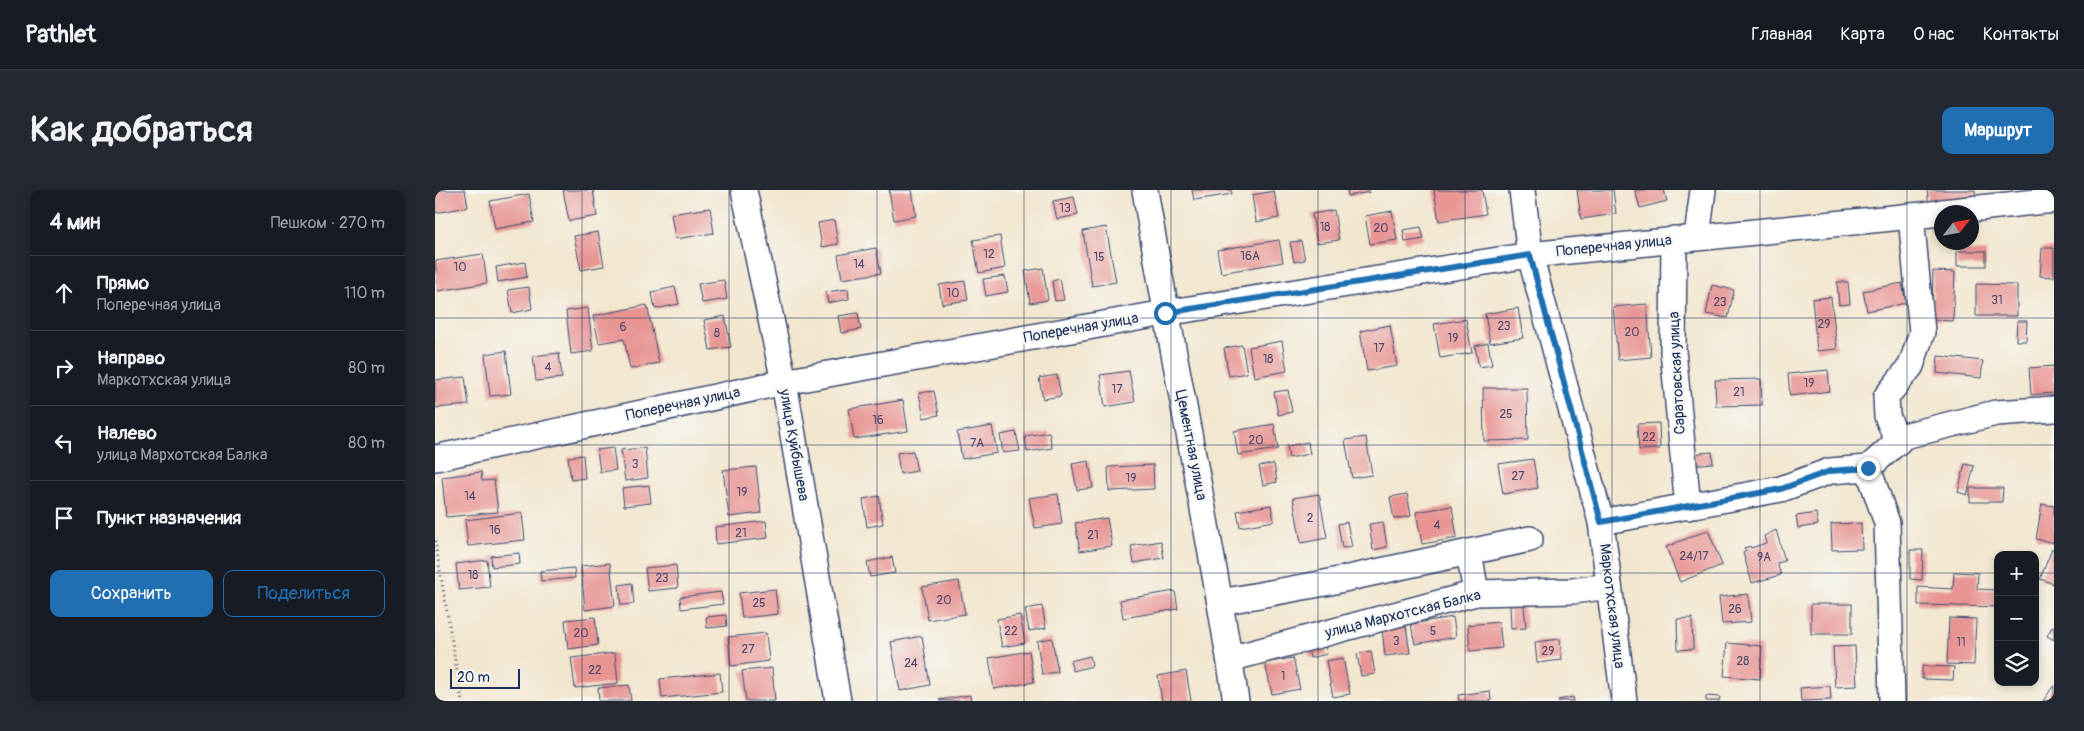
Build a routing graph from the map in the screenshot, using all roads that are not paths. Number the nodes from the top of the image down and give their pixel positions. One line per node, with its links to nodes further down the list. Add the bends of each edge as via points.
1 (744, 190): 12 (street, улица Куйбышева)
2 (1145, 190): 11 (street, Цементная улица)
3 (1522, 190): 10 (street, Маркотхская улица)
4 (1703, 190): 9 (street, Саратовская улица)
5 (2054, 200): 6 (street, Поперечная улица)
6 (1979, 209)
7 (1934, 214): 8 (street, Поперечная улица)
8 (1911, 216): 9 (street, Поперечная улица); 14 (street, via 1922,332 1911,366 1886,397 1887,416)
9 (1685, 238): 10 (street, Поперечная улица); 17 (street, Саратовская улица, via 1673,351)
10 (1530, 255): 11 (street, Поперечная улица); 18 (street, Маркотхская улица)
11 (1165, 313): 12 (street, Поперечная улица); 23 (street, Цементная улица)
12 (784, 382): 15 (street, Поперечная улица); 25 (street, улица Куйбышева)
13 (2054, 409): 14 (street, via 1996,413 1905,436)
14 (1898, 442): 16 (street)
15 (435, 458)
16 (1868, 468): 17 (street, via 1830,471 1781,489); 28 (street, via 1887,523)
17 (1688, 507): 18 (street)
18 (1601, 522): 21 (street, Маркотхская улица)
19 (1531, 539): 20 (street)
20 (1469, 552): 22 (street); 23 (street)
21 (1609, 586): 22 (street, улица Мархотская Балка, via 1573,591); 27 (street, Маркотхская улица)
22 (1476, 593): 24 (street, улица Мархотская Балка)
23 (1221, 602): 24 (street, Цементная улица)
24 (1230, 658): 26 (street, Цементная улица)
25 (838, 701)
26 (1236, 701)
27 (1624, 701)
28 (1892, 701)

